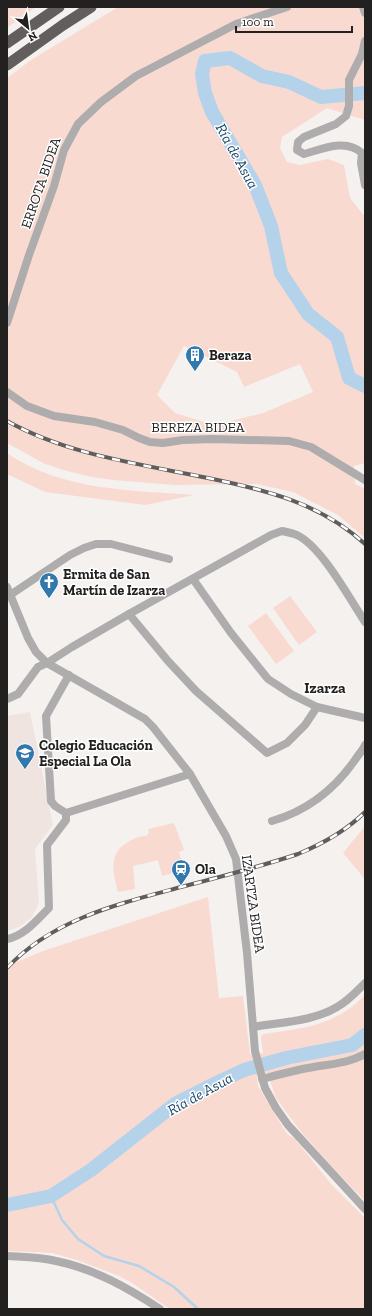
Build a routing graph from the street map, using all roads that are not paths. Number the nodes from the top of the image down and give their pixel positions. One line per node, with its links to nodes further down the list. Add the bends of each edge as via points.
1 (59, 7): 7 (highway)
2 (91, 7): 8 (highway)
3 (287, 7): 10 (street, ERROTA BIDEA, via 236,24 136,76 101,102 78,124 64,150)
4 (363, 7): 5 (street)
5 (365, 13)
6 (365, 41): 9 (street, via 350,80 346,116 336,124 304,137 298,142 297,150 304,154 338,145 356,148 362,153)
7 (7, 43)
8 (7, 65)
9 (365, 185)
10 (7, 323)
11 (7, 392): 12 (street, BEREZA BIDEA, via 27,406 54,416 95,422 123,430 150,442 213,439 289,441 311,447)
12 (365, 480)
13 (169, 559): 16 (street, via 111,544 96,544 70,555)
14 (193, 579): 17 (street); 18 (street, via 282,531 297,535 324,558); 22 (street, via 268,679)
15 (7, 587): 16 (street, IZARTZA BIDEA)
16 (10, 595): 19 (street, IZARTZA BIDEA, via 28,638)
17 (129, 614): 19 (street); 22 (street, via 196,690 267,753 287,743 305,725)
18 (365, 622)
19 (47, 664): 20 (street, IZARTZA BIDEA); 21 (street, via 38,667 18,694)
20 (69, 675): 25 (street, IZARTZA BIDEA, via 145,719); 26 (street, via 46,716 51,801)
21 (7, 699)
22 (317, 707): 23 (street)
23 (365, 718)
24 (365, 745): 27 (street, via 345,774 317,800 286,817)
25 (190, 774): 26 (street); 30 (street, IZARTZA BIDEA, via 226,836 236,860)
26 (66, 813): 28 (street, via 66,820 47,845 49,908 32,926)
27 (272, 821)
28 (7, 939)
29 (365, 983): 30 (street, via 347,1000 325,1013)
30 (253, 1027): 32 (street, IZARTZA BIDEA)
31 (365, 1054): 32 (street, via 335,1064)
32 (262, 1078): 33 (street, IZARTZA BIDEA, via 276,1108 288,1125)
33 (365, 1209)
34 (7, 1256): 35 (street, via 56,1261 81,1268 132,1290)
35 (160, 1309)

